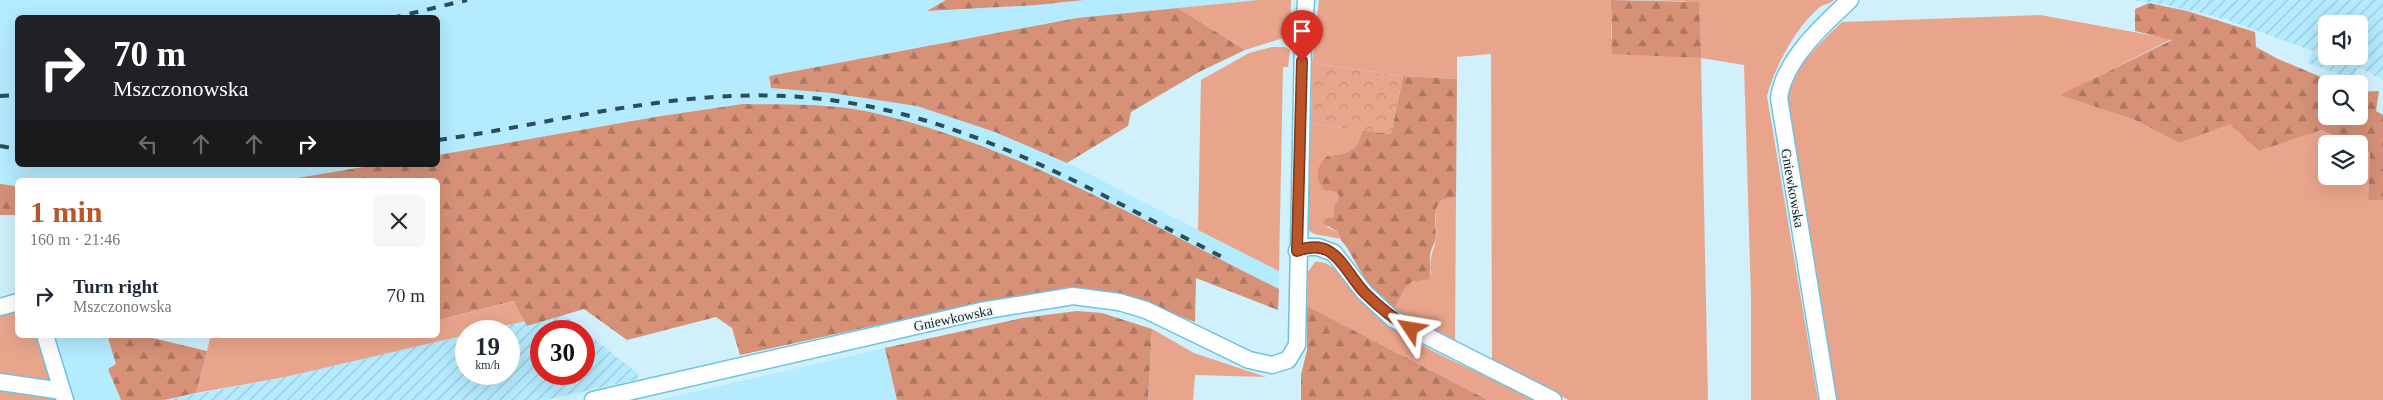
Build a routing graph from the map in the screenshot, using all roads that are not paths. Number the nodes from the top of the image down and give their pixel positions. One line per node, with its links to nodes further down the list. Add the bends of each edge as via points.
1 (1306, 0): 3 (street)
2 (1850, 0): 11 (street, Gniewkowska, via 1794,60 1781,86 1779,98)
3 (1297, 251): 9 (street, Gniewkowska, via 1297,346 1288,360 1272,365 1232,352 1146,310 1119,302 1073,296 981,311); 10 (street, via 1318,247 1334,252 1364,292 1394,319)
4 (15, 303): 5 (street)
5 (0, 307)
6 (46, 338): 8 (street)
7 (0, 382): 8 (street)
8 (63, 395)
9 (593, 400)
10 (1553, 400)
11 (1828, 400)

